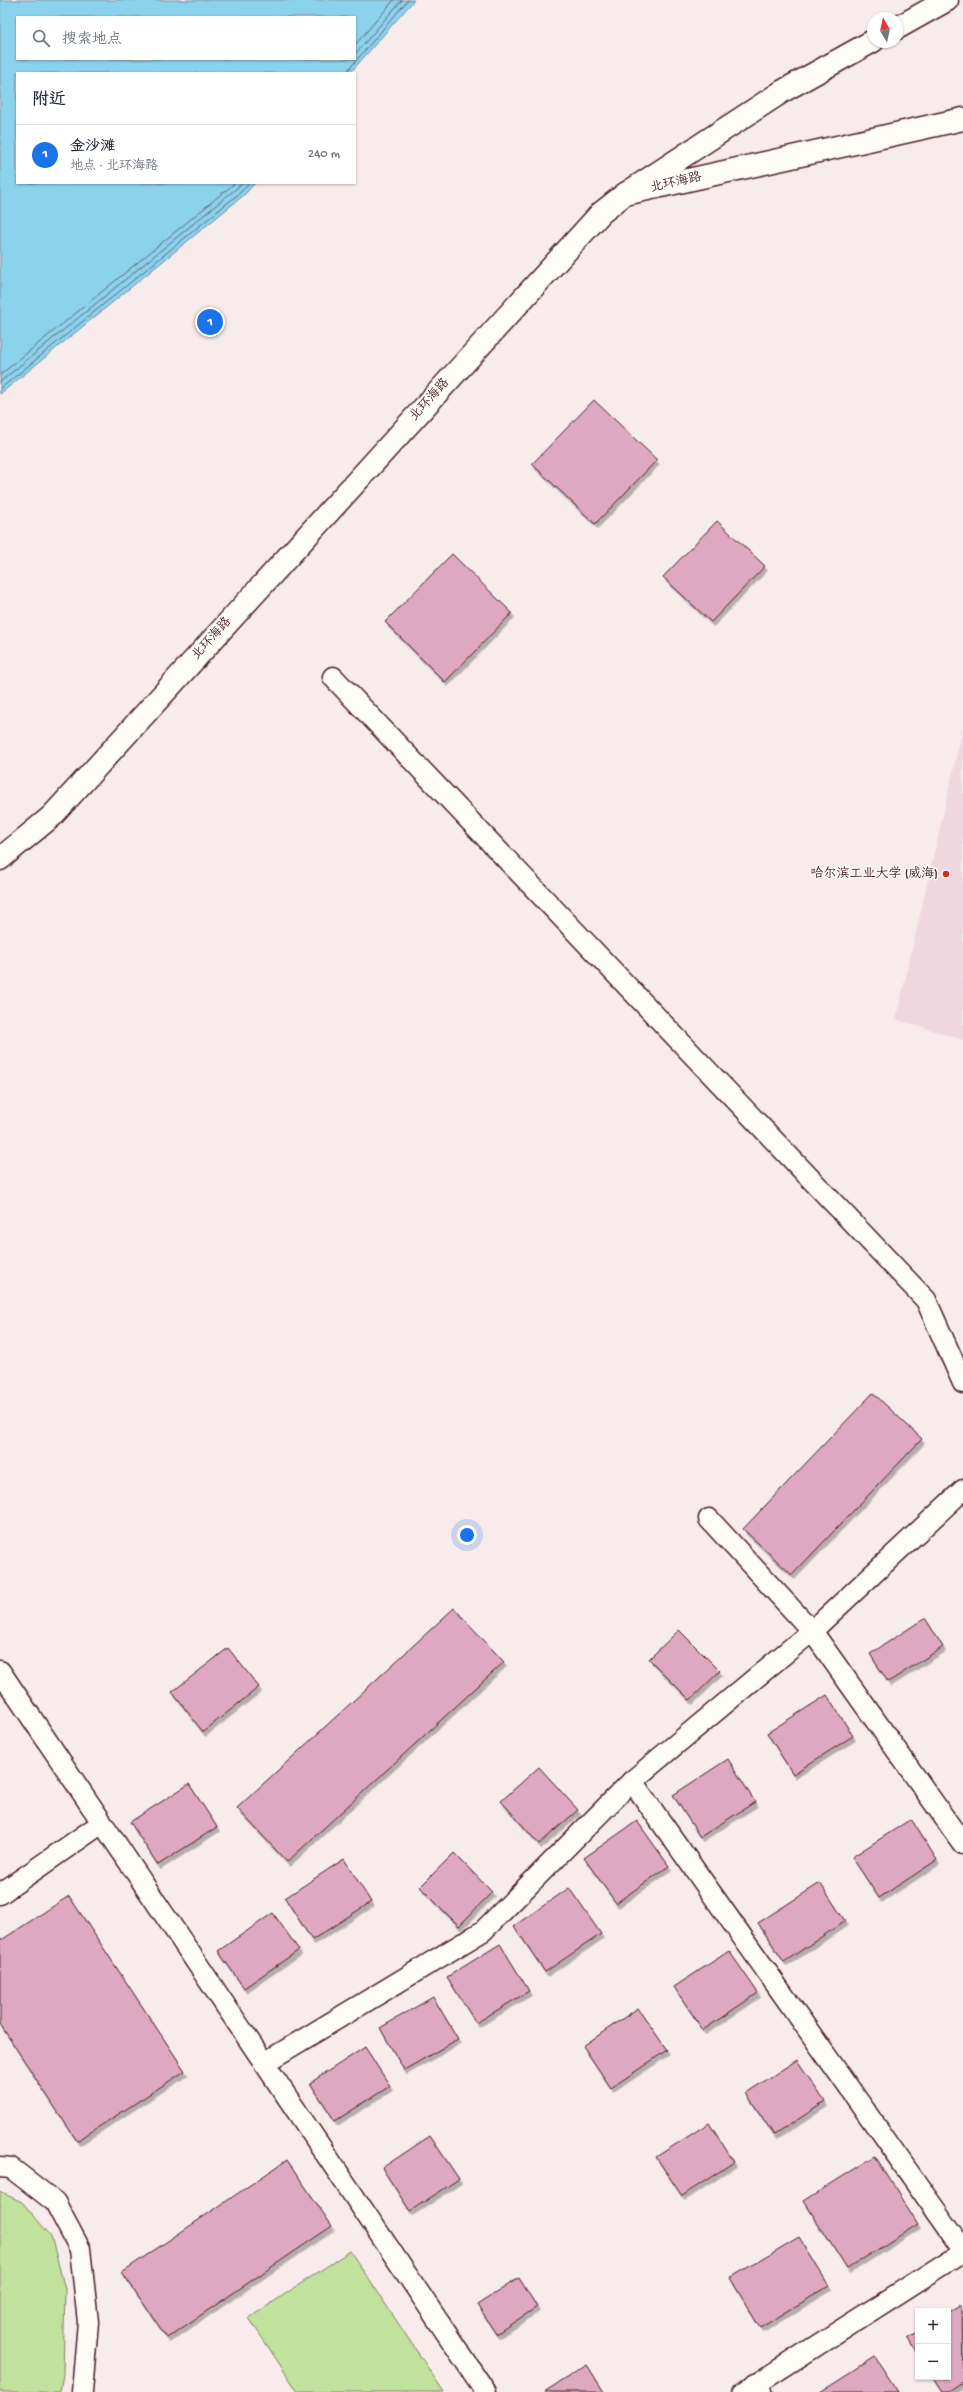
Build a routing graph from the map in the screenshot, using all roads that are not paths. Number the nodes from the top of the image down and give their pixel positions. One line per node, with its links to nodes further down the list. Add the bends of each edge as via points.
1 (947, 0): 2 (main road)
2 (903, 25)
3 (867, 44): 5 (main road, via 783,91)
4 (963, 119): 5 (main road, 北环海路)
5 (625, 194): 7 (main road, 北环海路, via 601,213 52,816)
6 (333, 677): 8 (lane, via 926,1300)
7 (0, 859)
8 (963, 1383)
9 (963, 1490): 11 (lane)
10 (709, 1519): 11 (lane)
11 (812, 1631): 13 (lane); 15 (lane)
12 (0, 1671): 14 (lane)
13 (632, 1780): 17 (lane, via 482,1931); 19 (lane)
14 (102, 1823): 16 (lane); 17 (lane)
15 (963, 1844)
16 (0, 1894)
17 (264, 2063): 23 (lane)
18 (0, 2167): 22 (lane, via 12,2168 55,2202 80,2249 88,2322)
19 (963, 2249)
20 (963, 2252): 21 (lane)
21 (753, 2390)
22 (82, 2392)
23 (486, 2392)

